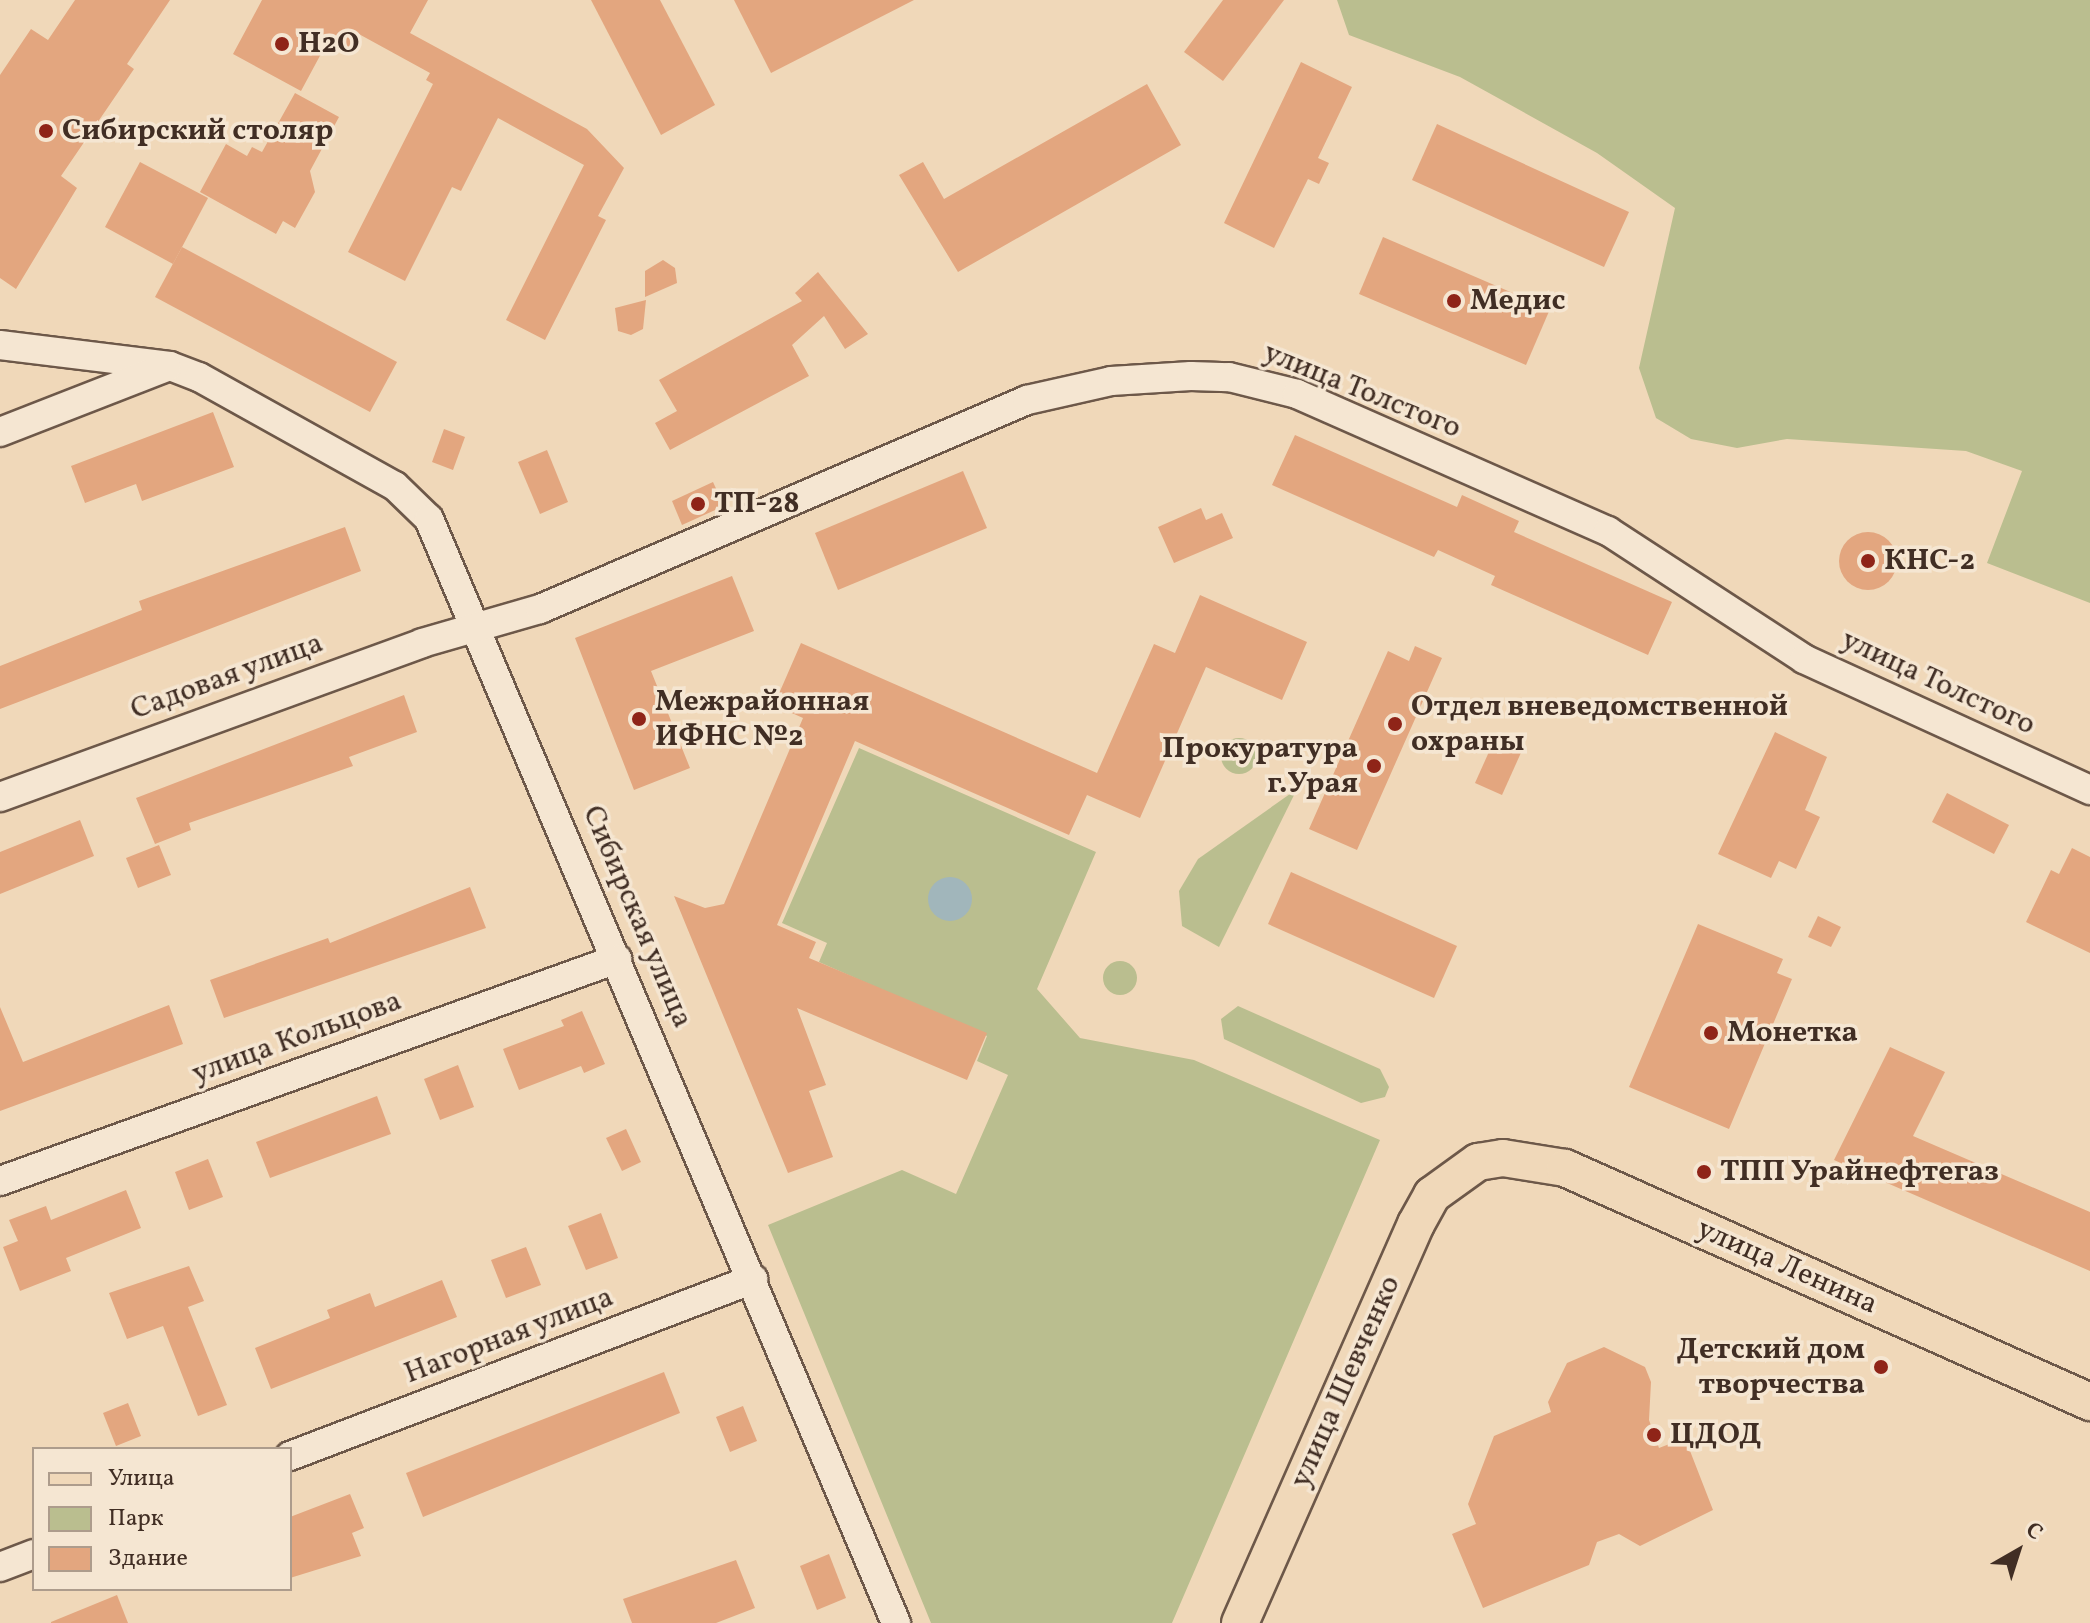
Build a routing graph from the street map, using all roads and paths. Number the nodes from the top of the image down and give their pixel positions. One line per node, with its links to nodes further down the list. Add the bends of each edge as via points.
1 (0, 345): 2 (street, Сибирская улица)
2 (170, 366): 3 (street); 4 (street, Сибирская улица, via 242,396 415,503 440,534)
3 (0, 432)
4 (480, 626): 5 (street, улица Толстого, via 540,609 742,528 1027,400 1111,381 1229,377 1297,394 1608,531 1804,659); 6 (street, Садовая улица); 7 (street, Сибирская улица)
5 (2090, 790)
6 (0, 797)
7 (617, 959): 9 (street, улица Кольцова); 10 (street, Сибирская улица)
8 (1478, 1162): 11 (main road, улица Ленина, via 1503,1158 1565,1168); 16 (main road, улица Шевченко, via 1442,1185 1416,1224)
9 (0, 1181)
10 (753, 1279): 12 (street, Нагорная улица); 15 (street, Сибирская улица)
11 (2090, 1402)
12 (292, 1455)
13 (32, 1555): 14 (street)
14 (0, 1567)
15 (896, 1623)
16 (1240, 1623)

